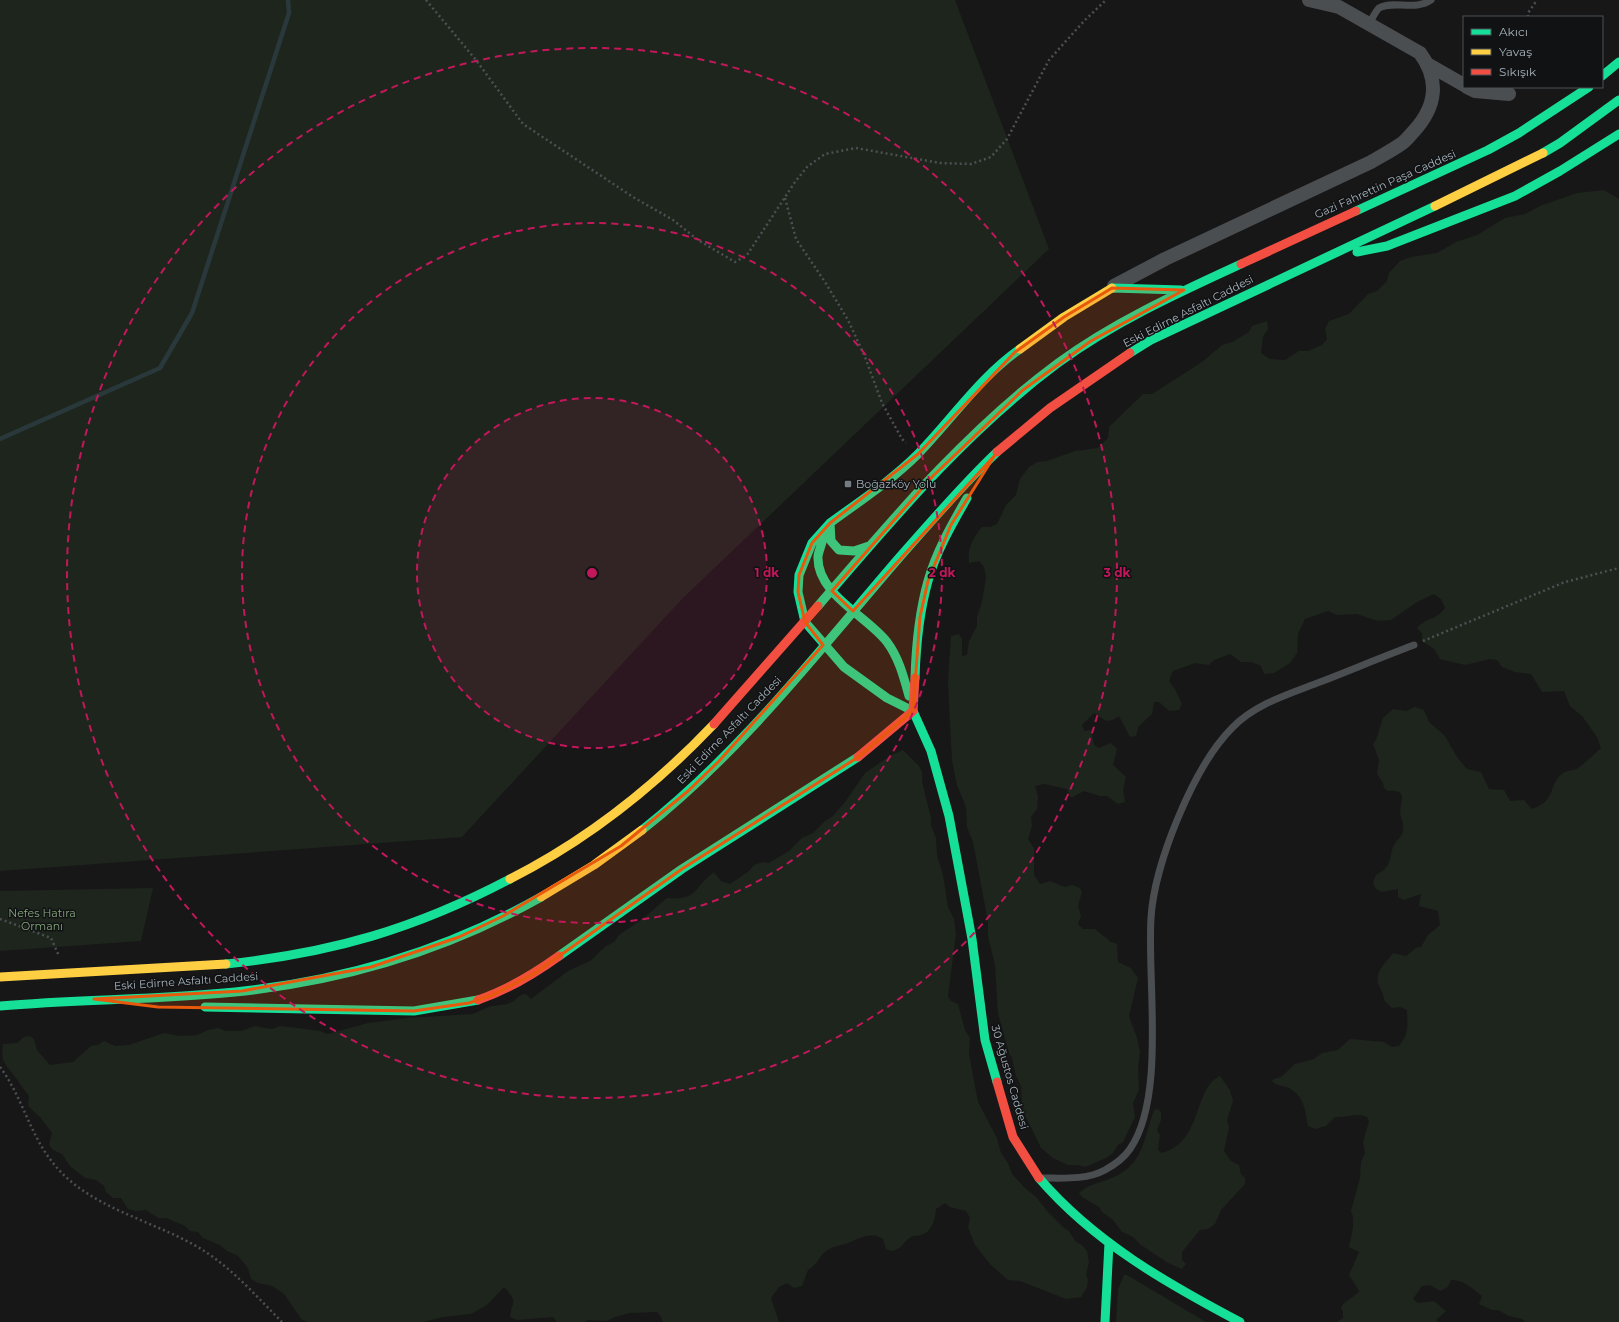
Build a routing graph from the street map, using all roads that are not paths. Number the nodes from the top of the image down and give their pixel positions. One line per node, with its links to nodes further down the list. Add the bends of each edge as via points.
1 (1309, 0): 3 (street)
2 (1431, 0): 4 (lane, via 1423,4 1384,4)
3 (1339, 4): 4 (street)
4 (1369, 24): 6 (street, via 1420,53)
5 (1619, 62): 7 (main road)
6 (1429, 65): 8 (street); 15 (street, via 1433,101 1422,122 1402,144 1371,162 1165,258)
7 (1603, 75)
8 (1463, 84)
9 (1469, 88): 11 (street, via 1475,91)
10 (1587, 88): 16 (main road, Gazi Fahrettin Paşa Caddesi, via 1488,150)
11 (1508, 94)
12 (1619, 100): 14 (main road, via 1560,143 1525,164)
13 (1619, 134): 14 (main road, via 1515,196 1387,246)
14 (1319, 260): 17 (main road, Eski Edirne Asfaltı Caddesi, via 1151,340 1102,370 1036,418)
15 (1112, 288): 16 (main road); 18 (main road, via 1064,317 1015,352 978,387 918,454)
16 (1184, 290): 19 (main road, Eski Edirne Asfaltı Caddesi, via 1147,308 1091,341 1057,363 1023,390 938,470)
17 (995, 455): 21 (main road, Eski Edirne Asfaltı Caddesi); 25 (main road, via 951,525 928,581 920,617)
18 (830, 523): 19 (main road, via 832,543 837,549 857,552); 20 (main road, 30 Ağustos Caddesi, via 818,551 818,563); 22 (main road, via 812,543 799,575 798,592)
19 (869, 546): 20 (main road, Eski Edirne Asfaltı Caddesi)
20 (832, 591): 21 (main road, 30 Ağustos Caddesi); 22 (main road, Eski Edirne Asfaltı Caddesi)
21 (853, 611): 23 (main road, Eski Edirne Asfaltı Caddesi); 25 (main road, 30 Ağustos Caddesi, via 886,640 895,653)
22 (805, 622): 23 (main road); 26 (main road, Eski Edirne Asfaltı Caddesi, via 728,709 661,776 589,831 542,862 492,889 417,922 374,936 305,953 242,962)
23 (824, 645): 25 (main road, via 844,667 887,698); 27 (main road, Eski Edirne Asfaltı Caddesi, via 762,715 688,791 621,846 541,896 503,916 459,937 413,954 329,976 242,991)
24 (1414, 645): 31 (lane, via 1265,704 1232,728 1206,761 1181,812 1156,886 1151,917 1153,1030 1150,1087 1141,1128 1130,1149 1118,1162 1103,1172 1068,1178)
25 (913, 711): 30 (main road, via 860,756 682,869 534,974 493,995 469,1003 414,1011); 31 (main road, 30 Ağustos Caddesi, via 933,756 957,854 975,957 984,1036 1017,1145)
26 (0, 977)
27 (94, 999): 28 (main road, Eski Edirne Asfaltı Caddesi); 29 (main road)
28 (0, 1006)
29 (158, 1007)
30 (194, 1007)
31 (1038, 1178): 32 (main road, 30 Ağustos Caddesi, via 1053,1196)
32 (1109, 1243): 33 (main road); 34 (main road, 30 Ağustos Caddesi, via 1150,1271)
33 (1105, 1322)
34 (1240, 1322)

